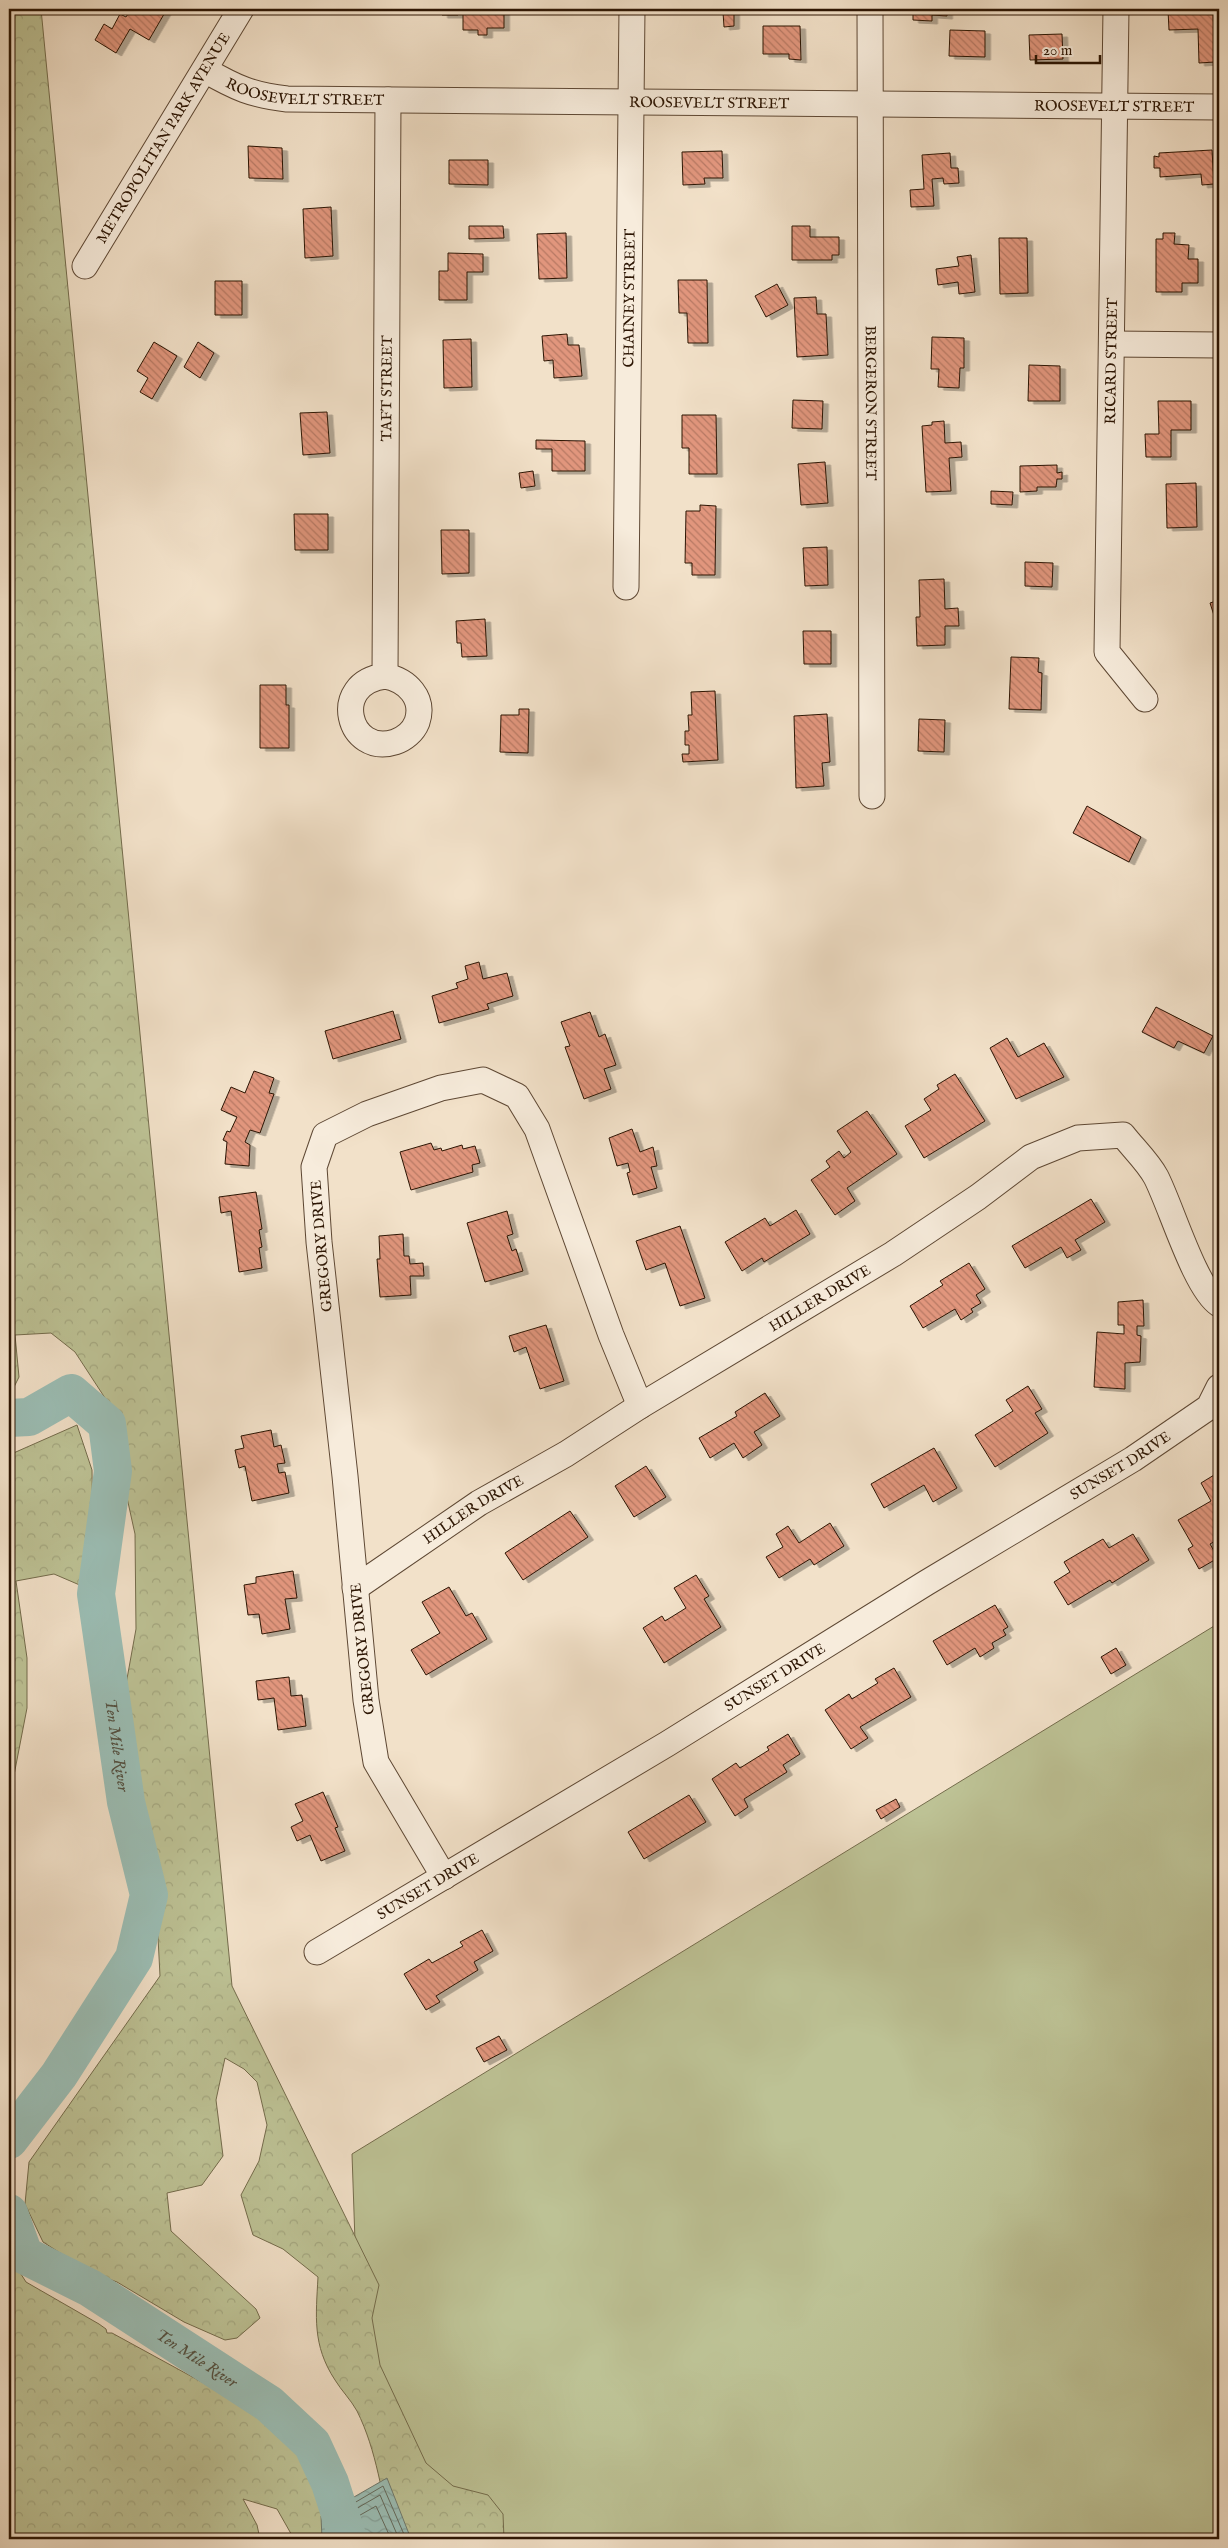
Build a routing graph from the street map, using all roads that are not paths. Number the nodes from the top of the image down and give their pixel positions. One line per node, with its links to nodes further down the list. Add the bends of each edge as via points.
1 (240, 9): 5 (street, METROPOLITAN PARK AVENUE)
2 (632, 9): 7 (street, CHAINEY STREET)
3 (870, 9): 8 (street, BERGERON STREET)
4 (1116, 9): 9 (street, RICARD STREET)
5 (205, 70): 6 (street, ROOSEVELT STREET, via 238,89 258,96); 11 (street, METROPOLITAN PARK AVENUE)
6 (388, 100): 7 (street, ROOSEVELT STREET); 15 (street, TAFT STREET)
7 (631, 102): 8 (street, ROOSEVELT STREET); 14 (street, CHAINEY STREET)
8 (870, 103): 9 (street, ROOSEVELT STREET); 17 (street, BERGERON STREET)
9 (1116, 106): 10 (street, ROOSEVELT STREET); 12 (street, RICARD STREET)
10 (1219, 107)
11 (85, 266)
12 (1112, 344): 13 (street); 16 (street, RICARD STREET, via 1107,652)
13 (1219, 345)
14 (626, 587)
15 (385, 676)
16 (1145, 699)
17 (872, 796)
18 (1219, 1304): 20 (street, HILLER DRIVE, via 1211,1298 1184,1244 1156,1176 1123,1135 1078,1138 1031,1157 893,1254)
19 (1219, 1387): 22 (street, SUNSET DRIVE, via 1209,1407 1133,1459)
20 (640, 1406): 21 (street, HILLER DRIVE, via 566,1454 479,1503); 21 (street, GREGORY DRIVE, via 537,1129 517,1096 483,1080 441,1088 367,1114 325,1135 314,1167)
21 (355, 1588): 22 (street, GREGORY DRIVE, via 376,1762)
22 (444, 1877): 23 (street, SUNSET DRIVE)
23 (317, 1952)

